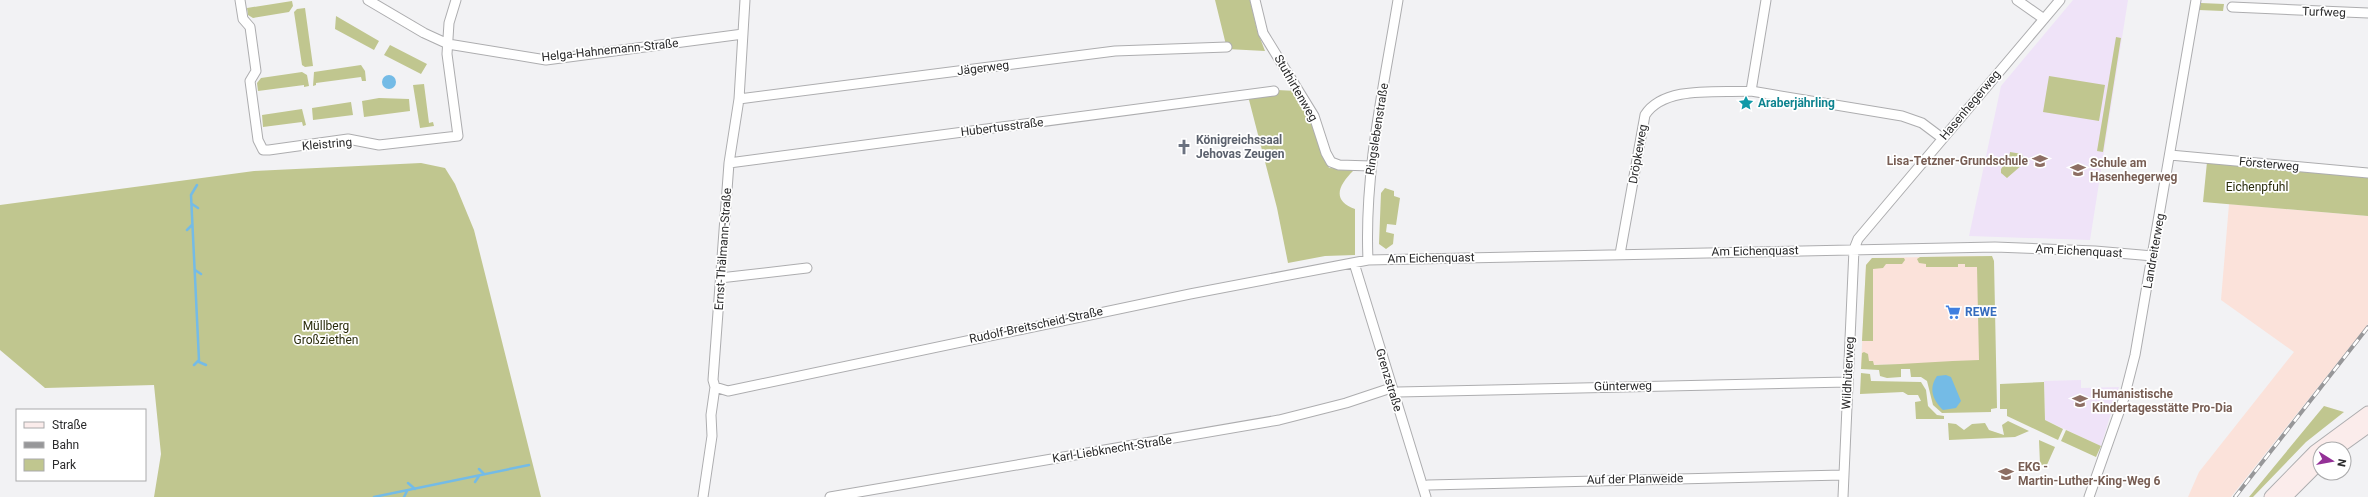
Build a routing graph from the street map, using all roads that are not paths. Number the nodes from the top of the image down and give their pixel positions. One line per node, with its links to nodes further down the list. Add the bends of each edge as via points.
1 (240, 0): 15 (street, Kleistring, via 243,20 250,27 256,71 250,81 258,140 263,150 348,139 379,145 458,136)
2 (368, 0): 15 (street, Helga-Hahnemann-Straße)
3 (456, 0): 15 (street, Kleistring, via 449,23)
4 (744, 0): 14 (street, Ernst-Thälmann-Straße)
5 (1255, 0): 23 (street, Stuthirtenweg, via 1263,33 1314,116 1331,162 1339,165)
6 (1398, 0): 23 (street, Ringslebenstraße)
7 (1766, 0): 18 (street)
8 (2017, 0): 13 (street)
9 (2060, 0): 13 (street, Hasenhegerweg)
10 (2196, 0): 21 (street, Landreiterweg)
11 (2232, 7): 12 (street, Turfweg)
12 (2368, 13)
13 (2044, 19): 20 (street, Hasenhegerweg)
14 (744, 34): 15 (street, Helga-Hahnemann-Straße, via 546,60); 19 (street, Ernst-Thälmann-Straße)
15 (448, 44)
16 (1227, 47): 19 (street, Jägerweg, via 1114,51)
17 (1274, 91): 22 (street, Hubertusstraße)
18 (1751, 91): 20 (street, Dröpkeweg, via 1902,116 1922,123); 26 (street, Dröpkeweg, via 1667,96 1648,111 1643,122)
19 (739, 99): 22 (street, Ernst-Thälmann-Straße)
20 (1942, 138): 25 (street, Hasenhegerweg, via 1858,239)
21 (2170, 155): 24 (street, Försterweg); 27 (street, Landreiterweg)
22 (729, 163): 31 (street, Ernst-Thälmann-Straße)
23 (1371, 166): 28 (street, Ringslebenstraße, via 1367,216)
24 (2368, 172)
25 (1854, 249): 26 (street, Am Eichenquast); 27 (street, Am Eichenquast, via 1995,247); 32 (street, Wildhüterweg)
26 (1620, 254): 28 (street, Am Eichenquast)
27 (2153, 256): 45 (street, Landreiterweg, via 2135,355 2124,398)
28 (1368, 260): 29 (street, Am Eichenquast)
29 (1356, 263): 33 (street, Rudolf-Breitscheid-Straße, via 1182,295 728,391); 34 (street, Grenzstraße)
30 (807, 268): 31 (street)
31 (720, 278): 33 (street, Ernst-Thälmann-Straße, via 713,380)
32 (1848, 382): 34 (street, Günterweg); 39 (street, Wildhüterweg)
33 (716, 387): 41 (street, Ernst-Thälmann-Straße)
34 (1395, 390): 42 (street, Karl-Liebknecht-Straße, via 1279,420); 43 (street, Grenzstraße)
35 (2368, 413): 46 (street, via 2315,452)
36 (2368, 426): 37 (street)
37 (2347, 441)
38 (2312, 470): 47 (street)
39 (1843, 475): 40 (street, Auf der Planweide); 44 (street, Wildhüterweg)
40 (1428, 485)
41 (703, 497)
42 (830, 497)
43 (1426, 497)
44 (1843, 497)
45 (2089, 497)
46 (2271, 497)
47 (2285, 497)

